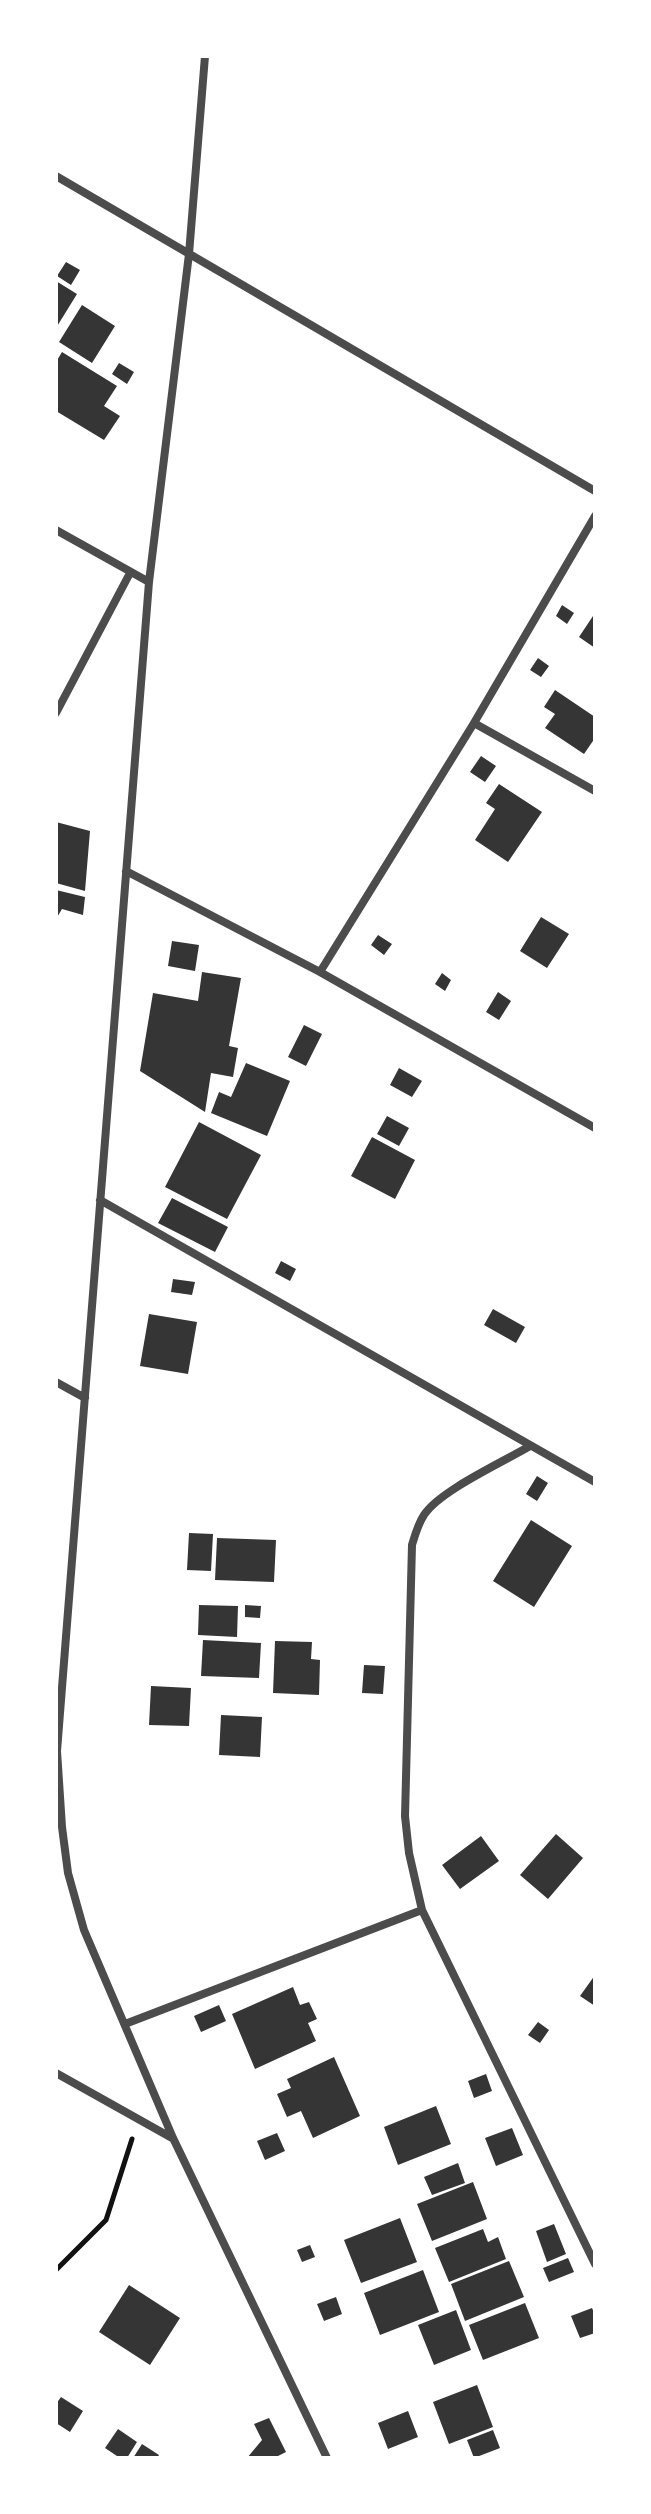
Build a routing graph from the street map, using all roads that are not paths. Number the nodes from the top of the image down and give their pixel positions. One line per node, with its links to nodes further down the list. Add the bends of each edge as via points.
1 (205, 56): 3 (street)
2 (56, 176): 3 (street)
3 (189, 254): 4 (street); 8 (street)
4 (595, 491)
5 (595, 516): 10 (street)
6 (56, 530): 7 (street)
7 (130, 573): 8 (street); 9 (street)
8 (149, 582): 12 (street)
9 (56, 713)
10 (474, 723): 11 (street); 13 (street)
11 (595, 791)
12 (126, 871): 13 (street); 15 (street)
13 (320, 972): 14 (street)
14 (595, 1128)
15 (100, 1200): 17 (street); 18 (street)
16 (56, 1382): 17 (street)
17 (85, 1398): 20 (street)
18 (530, 1446): 19 (street); 21 (street, via 437,1500 424,1515 412,1545 405,1816)
19 (595, 1482)
20 (57, 1750): 22 (street, via 68,1873 84,1930)
21 (422, 1910): 22 (street); 25 (street)
22 (125, 2024): 24 (street)
23 (56, 2073): 24 (street)
24 (173, 2138): 26 (street)
25 (595, 2264)
26 (327, 2458)

